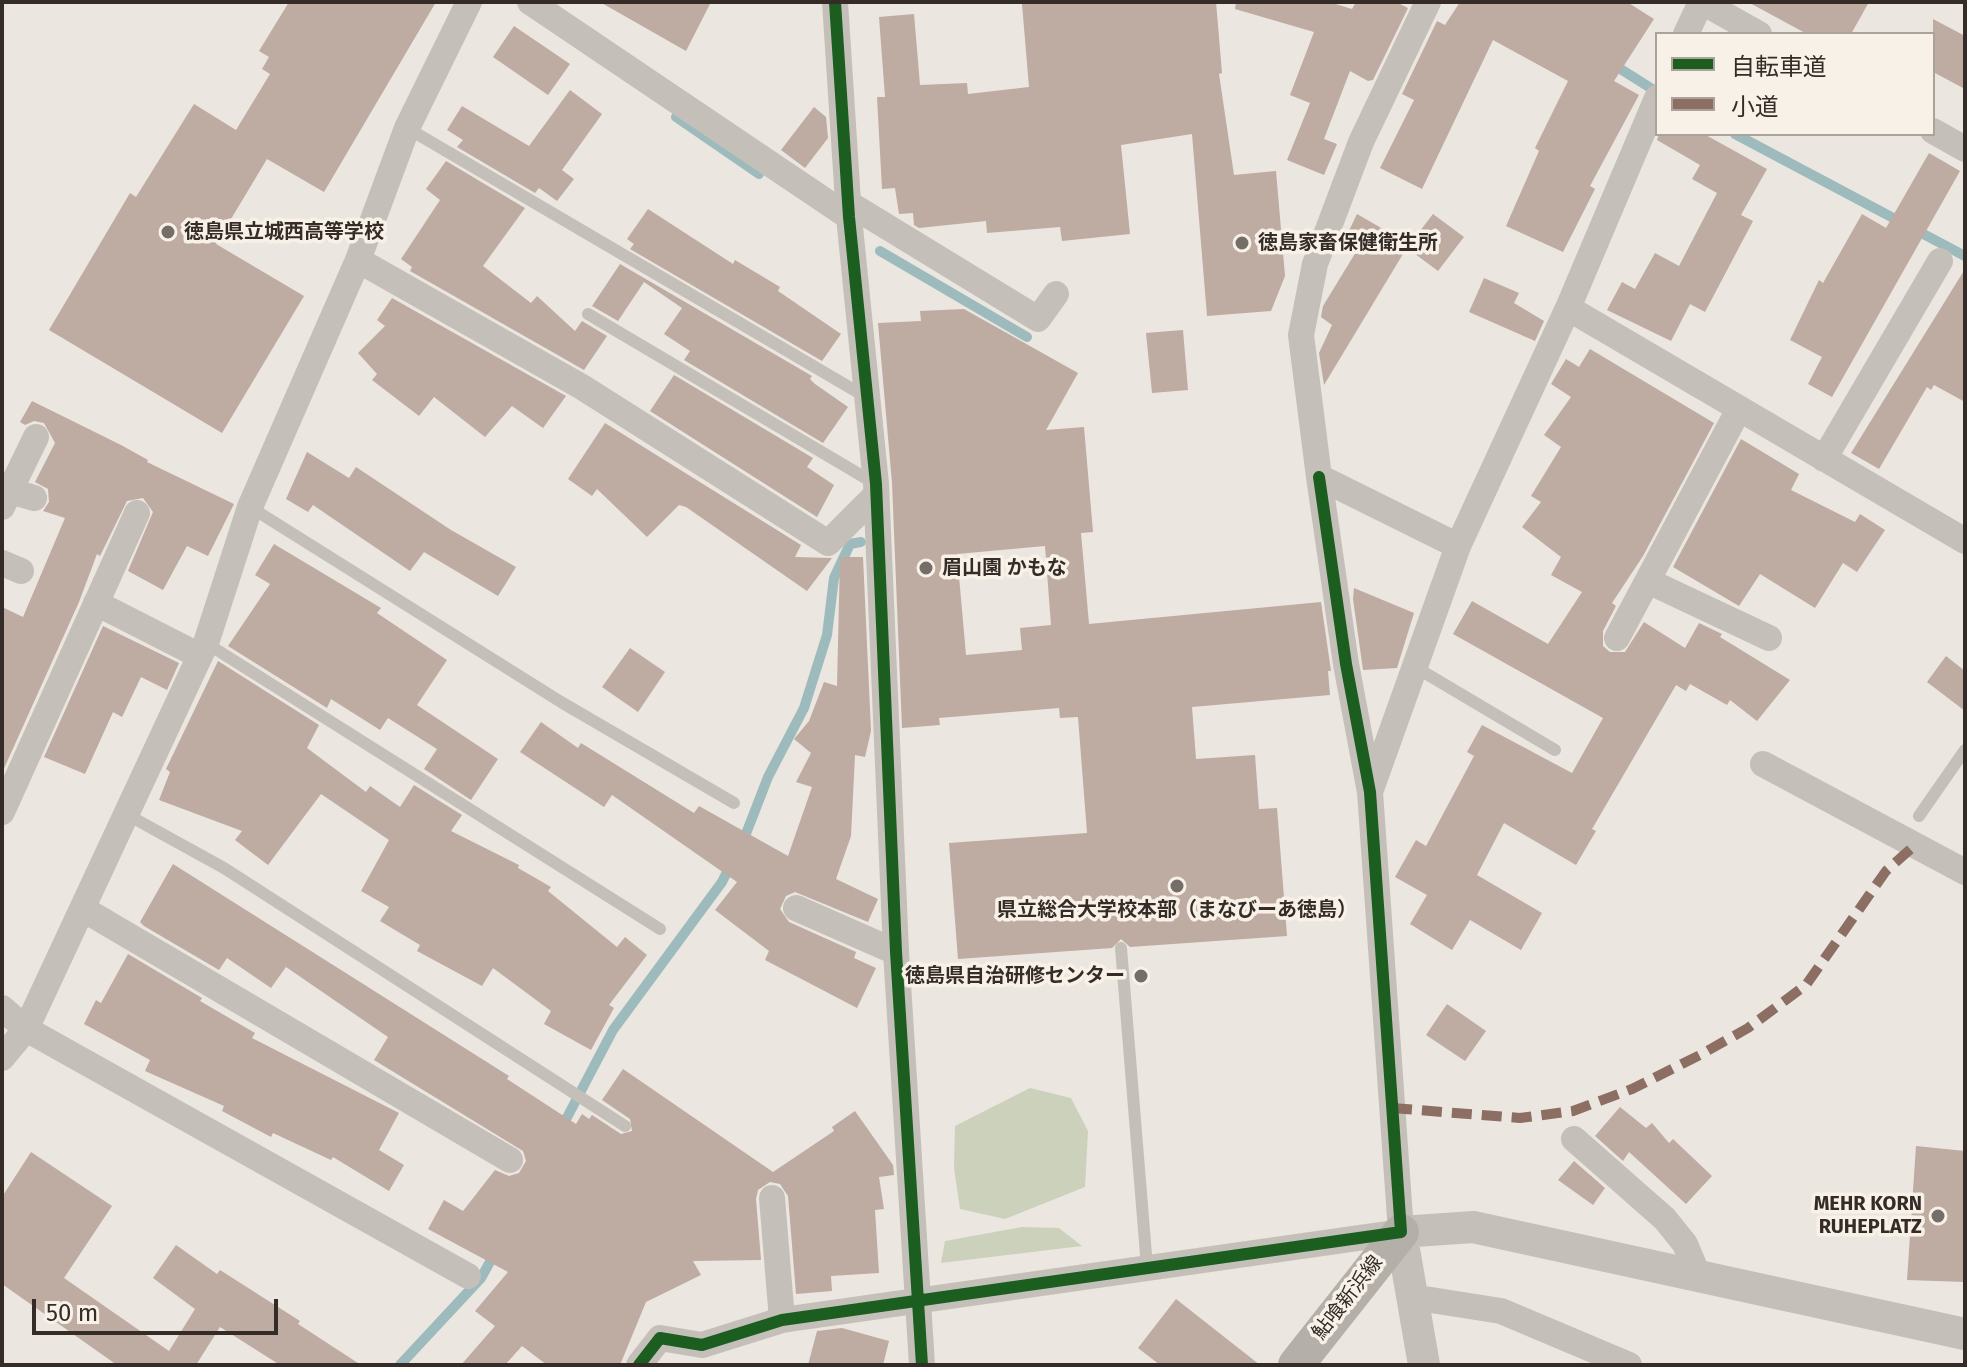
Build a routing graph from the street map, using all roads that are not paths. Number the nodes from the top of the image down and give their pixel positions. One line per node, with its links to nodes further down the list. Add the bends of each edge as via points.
1 (469, 2): 9 (street)
2 (530, 2): 12 (street)
3 (835, 2): 12 (street)
4 (1428, 2): 22 (street, via 1361,142 1315,264 1301,335)
5 (1701, 2): 6 (street); 7 (street)
6 (1687, 32)
7 (1755, 32)
8 (1655, 102): 16 (street)
9 (407, 128): 13 (street); 18 (lane)
10 (1935, 132): 11 (street)
11 (1965, 149)
12 (848, 210): 15 (street, via 1038,319); 18 (street)
13 (358, 260): 23 (street, via 582,387 828,543); 25 (street)
14 (1940, 261): 21 (street)
15 (1056, 294)
16 (1568, 308): 19 (street); 28 (street)
17 (588, 314): 23 (lane)
18 (867, 398): 23 (street)
19 (1739, 409): 21 (street); 29 (street)
20 (36, 437): 24 (street)
21 (1824, 459): 27 (street)
22 (1319, 477): 28 (street); 38 (street)
23 (876, 490): 48 (street)
24 (15, 499)
25 (250, 507): 33 (street); 39 (lane, via 561,702)
26 (137, 513): 30 (street)
27 (1965, 541)
28 (1458, 546): 34 (street)
29 (1648, 581): 31 (street); 32 (street)
30 (96, 603): 33 (street); 40 (street)
31 (1617, 638)
32 (1769, 638)
33 (203, 650): 41 (street); 46 (lane)
34 (1415, 667): 35 (lane); 38 (street)
35 (1555, 750)
36 (1965, 750): 42 (lane)
37 (1763, 764): 43 (street)
38 (1370, 792): 56 (street)
39 (734, 803)
40 (2, 812)
41 (126, 814): 45 (street); 52 (lane, via 224,868)
42 (1919, 816)
43 (1965, 872)
44 (796, 908): 48 (street)
45 (83, 909): 50 (street); 54 (street)
46 (660, 929)
47 (1121, 948): 57 (lane)
48 (896, 952): 61 (street)
49 (2, 1008): 50 (street)
50 (26, 1029): 51 (street); 59 (street)
51 (2, 1058)
52 (625, 1126)
53 (1574, 1139): 58 (street, via 1665,1219 1685,1244)
54 (510, 1160)
55 (772, 1198): 62 (street)
56 (1401, 1232): 57 (street); 58 (street, via 1473,1227); 60 (street); 66 (main road, 鮎喰新浜線)
57 (1147, 1267): 61 (street)
58 (1698, 1275): 63 (street)
59 (468, 1276)
60 (1412, 1297): 67 (street); 68 (street, via 1501,1311)
61 (918, 1300): 62 (street); 65 (street)
62 (782, 1320): 64 (street, via 702,1345 660,1338)
63 (1965, 1334)
64 (639, 1365)
65 (922, 1365)
66 (1296, 1365)
67 (1424, 1365)
68 (1629, 1365)

